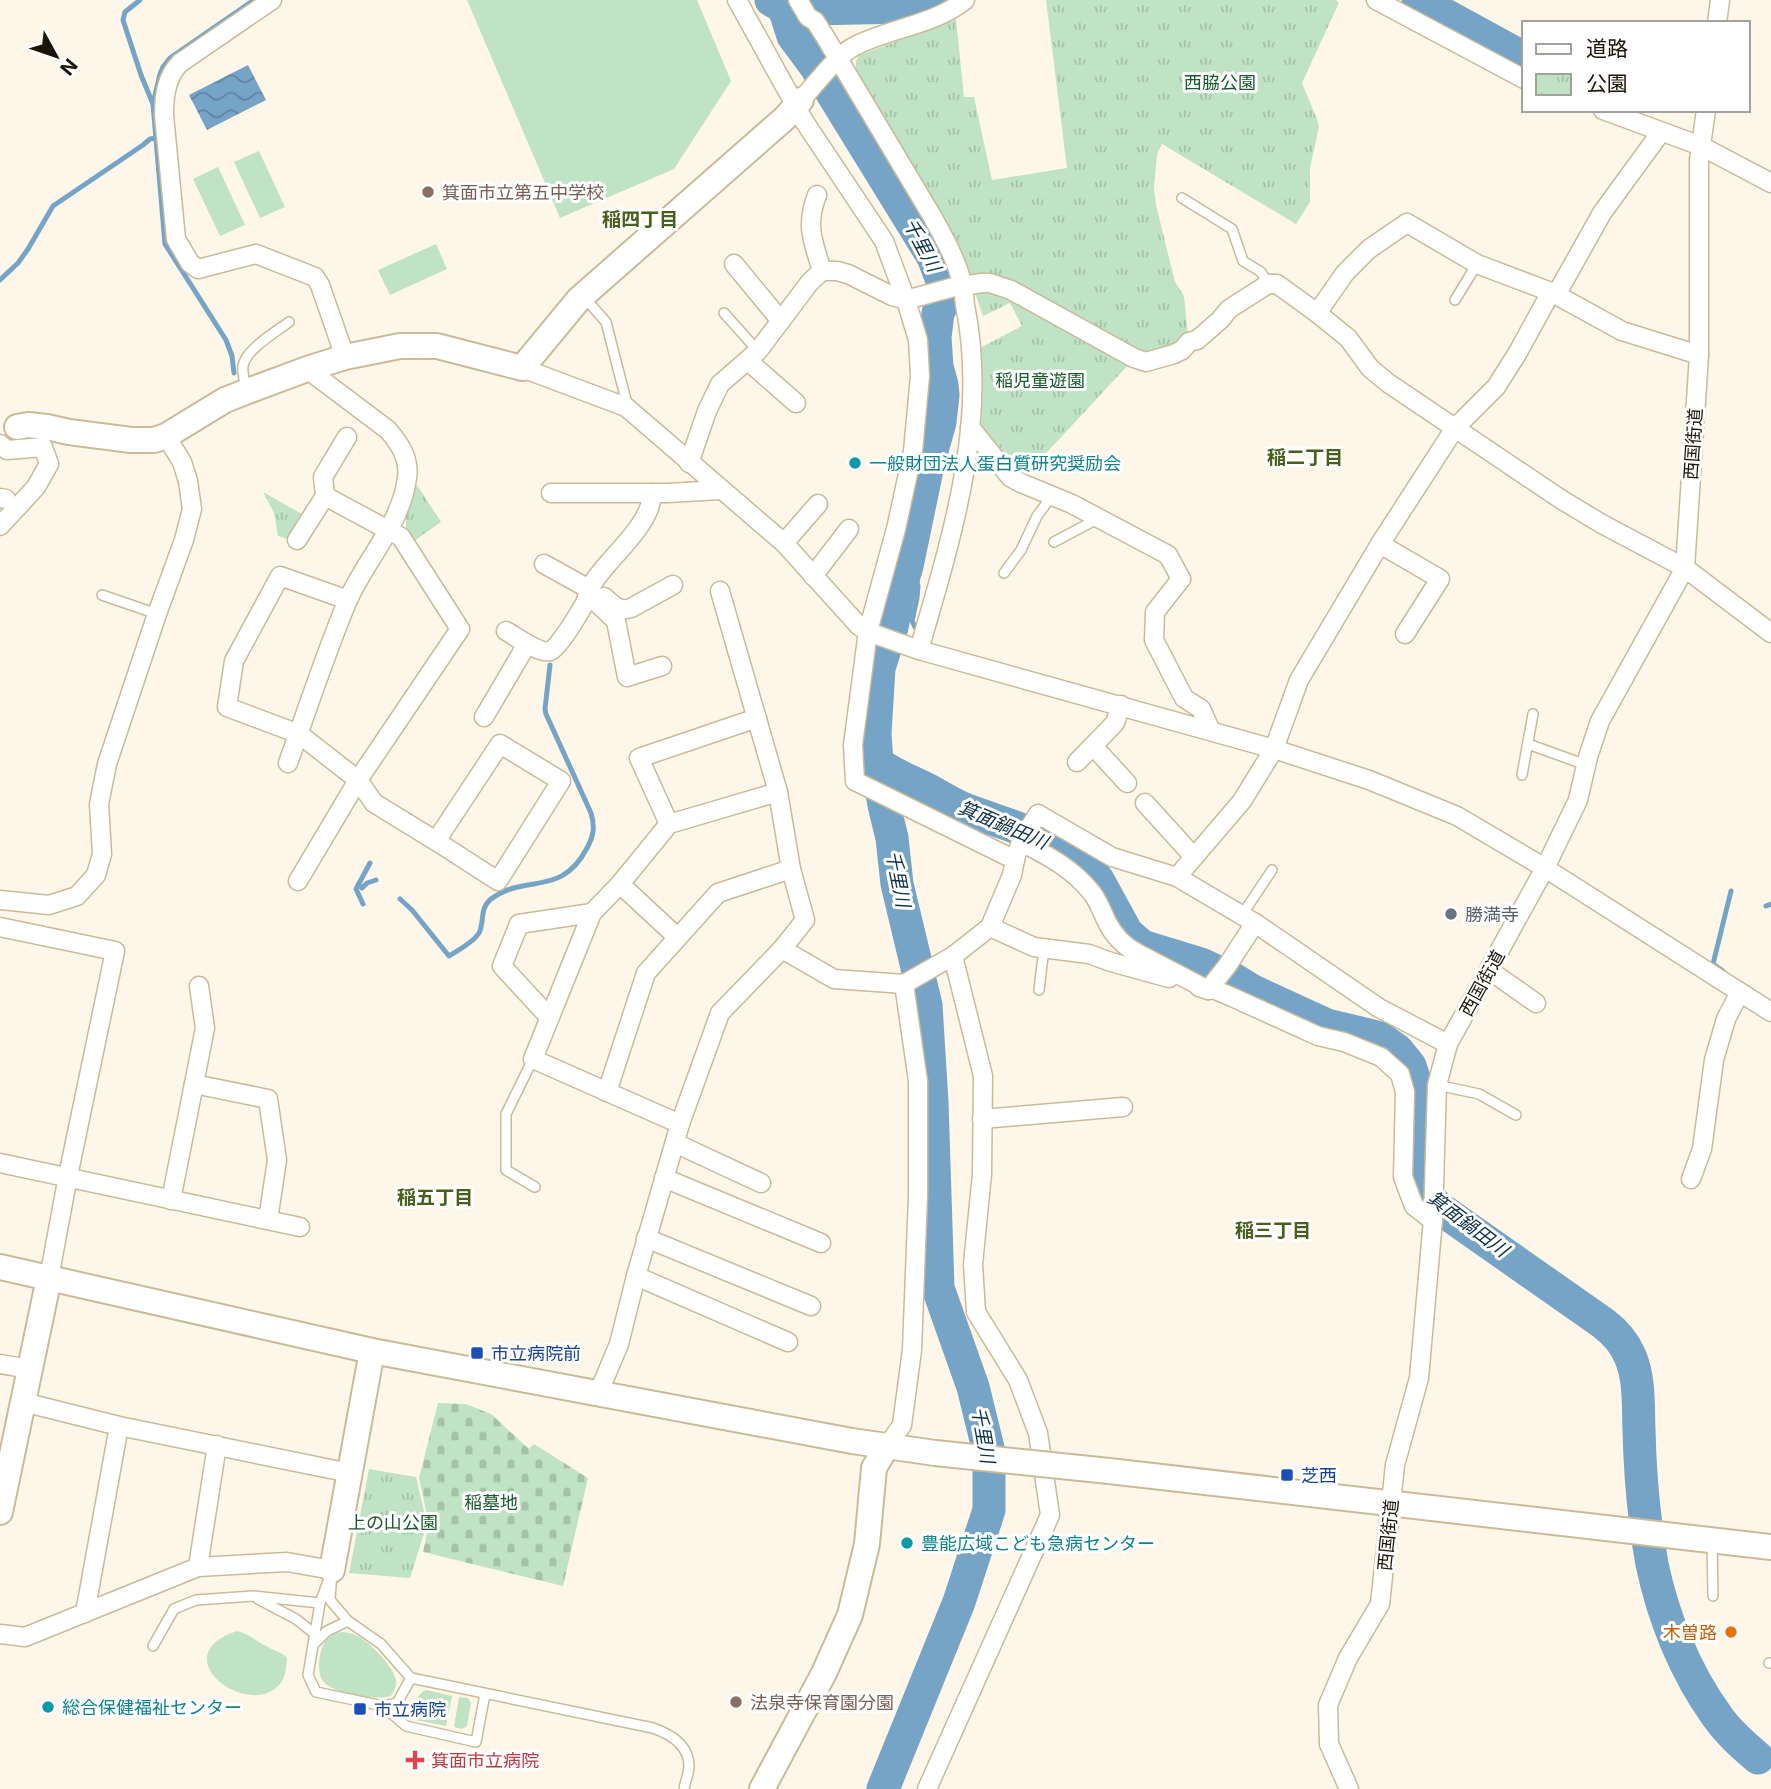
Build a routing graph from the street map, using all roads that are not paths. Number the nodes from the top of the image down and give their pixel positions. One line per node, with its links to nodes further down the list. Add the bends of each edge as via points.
1 (272, 0): 33 (street, via 180,63 168,83 164,116 176,239 198,269 256,254 315,277)
2 (737, 0): 10 (street)
3 (798, 0): 8 (street, via 815,22)
4 (965, 0): 8 (street, via 943,14 856,45)
5 (1376, 0): 9 (street)
6 (1720, 0): 7 (street)
7 (1717, 21)
8 (835, 63): 10 (street); 22 (street, via 936,223)
9 (1522, 78)
10 (799, 103): 24 (street); 25 (street, via 804,121 884,241)
11 (1608, 112): 13 (street)
12 (1706, 112): 14 (street, 西国街道)
13 (1661, 132): 14 (street); 23 (street, via 1602,213)
14 (1701, 146): 15 (street); 31 (street, 西国街道)
15 (1771, 183)
16 (817, 195): 20 (street, via 810,233)
17 (1182, 198): 21 (lane, via 1232,229 1243,261 1261,272)
18 (734, 264): 29 (street)
19 (1477, 264): 23 (street); 26 (lane); 28 (street, via 1408,223 1369,249)
20 (822, 271): 25 (street, via 848,274 891,296); 29 (street)
21 (1268, 284): 22 (street, via 1229,309 1182,349 1146,362 1011,290 989,283); 28 (street, via 1277,284)
22 (958, 286): 25 (street); 39 (street, via 973,359)
23 (1554, 293): 31 (street, via 1622,331); 40 (street, via 1496,387)
24 (583, 295): 34 (street); 38 (lane, via 606,322)
25 (910, 300): 70 (street, via 920,376 914,451)
26 (1455, 300)
27 (724, 313): 32 (lane)
28 (1317, 313): 40 (street, via 1348,338 1388,383)
29 (781, 321): 32 (street)
30 (289, 322): 36 (lane, via 245,359)
31 (1699, 355): 60 (street, 西国街道)
32 (753, 356): 37 (street); 44 (street, via 720,384)
33 (345, 357): 34 (street, via 400,346 437,346); 35 (street)
34 (522, 368): 38 (street)
35 (307, 369): 36 (street); 54 (street, via 388,430 405,454 408,475 403,499)
36 (248, 391): 42 (street)
37 (796, 403)
38 (626, 407): 44 (street)
39 (970, 427): 49 (street, via 1010,477); 74 (street, via 955,518)
40 (1455, 428): 58 (street); 60 (street, via 1562,500)
41 (6, 434): 42 (street, via 28,425 131,440); 52 (street, via 7,450 43,447 49,464 36,487)
42 (166, 436): 68 (street, via 182,462 192,509)
43 (347, 437): 48 (street, via 323,477)
44 (689, 463): 45 (street)
45 (720, 489): 47 (street); 57 (street)
46 (551, 493): 47 (street)
47 (652, 493): 64 (street, via 646,513)
48 (325, 496): 54 (street); 55 (street)
49 (1052, 496): 51 (street); 61 (lane)
50 (818, 504): 57 (street)
51 (1099, 518): 56 (lane); 80 (street, via 1168,555 1181,579 1155,612 1154,640 1184,698 1201,709)
52 (0, 526)
53 (849, 529): 62 (street)
54 (388, 531): 67 (street); 89 (street, via 401,537 460,629)
55 (297, 540)
56 (1054, 542)
57 (784, 544): 62 (street)
58 (1380, 544): 72 (street, via 1440,579); 84 (street, via 1299,680)
59 (544, 564): 64 (street)
60 (1685, 568): 71 (street); 87 (street, 西国街道, via 1600,721)
61 (1004, 573)
62 (813, 576): 70 (street, via 859,626)
63 (673, 585): 64 (street, via 623,610)
64 (589, 590): 73 (street, via 552,650 538,650); 75 (street, via 616,621 627,677)
65 (720, 591): 79 (street)
66 (102, 595): 68 (lane)
67 (348, 600): 81 (street); 81 (street, via 280,576 234,661 227,707)
68 (157, 614): 104 (street, via 107,764 99,804 102,854 96,875 77,896 49,905)
69 (506, 631): 73 (street)
70 (871, 632): 74 (street); 97 (street, via 853,746 855,781)
71 (1771, 633)
72 (1405, 634)
73 (527, 643): 78 (street)
74 (917, 650): 76 (street)
75 (662, 666)
76 (1121, 705): 80 (street); 83 (street, via 1115,723)
77 (1532, 714): 82 (lane)
78 (484, 717)
79 (757, 718): 91 (street); 93 (street, via 639,758)
80 (1211, 731): 84 (street)
81 (299, 734): 86 (street); 89 (street)
82 (1528, 744): 87 (lane); 88 (lane)
83 (1093, 746): 85 (street); 90 (street)
84 (1274, 749): 96 (street, via 1242,801); 98 (street, via 1369,780 1457,816)
85 (1077, 762)
86 (288, 763)
87 (1586, 765): 98 (street, 西国街道, via 1578,800)
88 (1522, 775)
89 (358, 780): 95 (street, via 374,803); 102 (street)
90 (1127, 783)
91 (778, 792): 93 (street); 99 (street)
92 (1145, 803): 96 (street)
93 (669, 824): 103 (street)
94 (1022, 840): 97 (street); 101 (street, via 1038,814 1112,857); 116 (street, via 1071,870 1094,895 1111,930 1126,947)
95 (436, 841): 95 (street, via 500,744 561,781 498,881)
96 (1194, 857): 101 (street)
97 (1015, 860): 108 (street)
98 (1545, 868): 113 (street, 西国街道); 118 (street)
99 (791, 869): 109 (street, via 718,893); 110 (street, via 805,920)
100 (1272, 870): 106 (lane)
101 (1177, 877): 106 (street)
102 (298, 881)
103 (620, 884): 105 (street); 109 (street)
104 (0, 900)
105 (592, 913): 121 (street); 121 (street, via 519,923 502,966)
106 (1249, 919): 116 (street, via 1227,966); 122 (street, via 1379,1008)
107 (0, 927): 133 (street, via 115,951)
108 (990, 927): 111 (street); 112 (street)
109 (677, 937): 126 (street, via 646,973)
110 (782, 948): 114 (street, via 834,979); 130 (street, via 720,1013)
111 (1044, 948): 116 (street, via 1089,954); 117 (lane)
112 (953, 956): 114 (street); 129 (street, via 983,1076)
113 (1489, 970): 119 (street); 122 (street, 西国街道)
114 (904, 984): 156 (street, via 918,1082 918,1195 912,1350 902,1425)
115 (199, 985): 124 (street, via 205,1028)
116 (1210, 986): 140 (street, via 1318,1036 1381,1057 1400,1074 1405,1093 1403,1177 1414,1206)
117 (1039, 990)
118 (1740, 992): 120 (street); 135 (street, via 1714,1060 1702,1149)
119 (1536, 1003)
120 (1771, 1012)
121 (549, 1017): 123 (street)
122 (1448, 1044): 125 (street, 西国街道)
123 (533, 1059): 126 (street); 137 (lane, via 506,1114 506,1170)
124 (194, 1084): 138 (street); 139 (street, via 268,1099 276,1160)
125 (1437, 1086): 128 (lane, via 1479,1094); 140 (street, 西国街道)
126 (607, 1092): 130 (street)
127 (1124, 1107): 129 (street)
128 (1516, 1115)
129 (982, 1119): 178 (street, via 973,1264 976,1312 1018,1380 1038,1433 1050,1515)
130 (680, 1124): 131 (street)
131 (674, 1143): 134 (street); 136 (street)
132 (0, 1163): 133 (street)
133 (68, 1176): 138 (street); 146 (street)
134 (664, 1178): 142 (street); 143 (street)
135 (1691, 1179)
136 (761, 1182)
137 (535, 1187)
138 (171, 1200): 139 (street)
139 (268, 1220): 141 (street)
140 (1433, 1221): 158 (street, 西国街道, via 1419,1378 1395,1465)
141 (300, 1227)
142 (646, 1238): 145 (street); 147 (street)
143 (821, 1243)
144 (0, 1267): 146 (street)
145 (636, 1276): 148 (street); 152 (street, via 619,1344)
146 (50, 1278): 149 (street); 151 (street)
147 (811, 1306)
148 (788, 1342)
149 (372, 1350): 152 (street); 157 (street)
150 (0, 1364): 151 (street)
151 (30, 1369): 153 (street)
152 (598, 1394): 156 (street)
153 (23, 1402): 154 (street); 159 (street)
154 (119, 1426): 155 (street); 167 (street)
155 (217, 1445): 157 (street); 162 (street)
156 (887, 1446): 158 (street, bridge); 177 (street, via 874,1468 867,1544 850,1615)
157 (350, 1473): 163 (street)
158 (1392, 1503): 160 (street); 179 (street, 西国街道, via 1380,1604 1328,1705 1329,1744)
159 (1, 1504)
160 (1712, 1539): 161 (street); 165 (lane)
161 (1771, 1547)
162 (198, 1567): 163 (street, via 287,1562); 167 (street)
163 (332, 1570): 166 (lane); 168 (lane, via 330,1600)
164 (254, 1596): 166 (lane); 170 (lane); 172 (lane, via 197,1600 174,1609)
165 (1713, 1596)
166 (320, 1603): 170 (lane)
167 (85, 1613): 169 (street, via 25,1637)
168 (348, 1621): 171 (lane, via 327,1631); 173 (lane, via 381,1644)
169 (0, 1634)
170 (315, 1634): 171 (lane)
171 (313, 1645): 175 (lane, via 309,1675 316,1692)
172 (153, 1646)
173 (411, 1678): 174 (lane); 175 (lane, via 397,1703)
174 (485, 1694): 175 (lane, via 476,1742 406,1726); 176 (lane, via 668,1733 682,1745 689,1765)
175 (383, 1706)
176 (684, 1789)
177 (762, 1789)
178 (927, 1789)
179 (1349, 1789)

